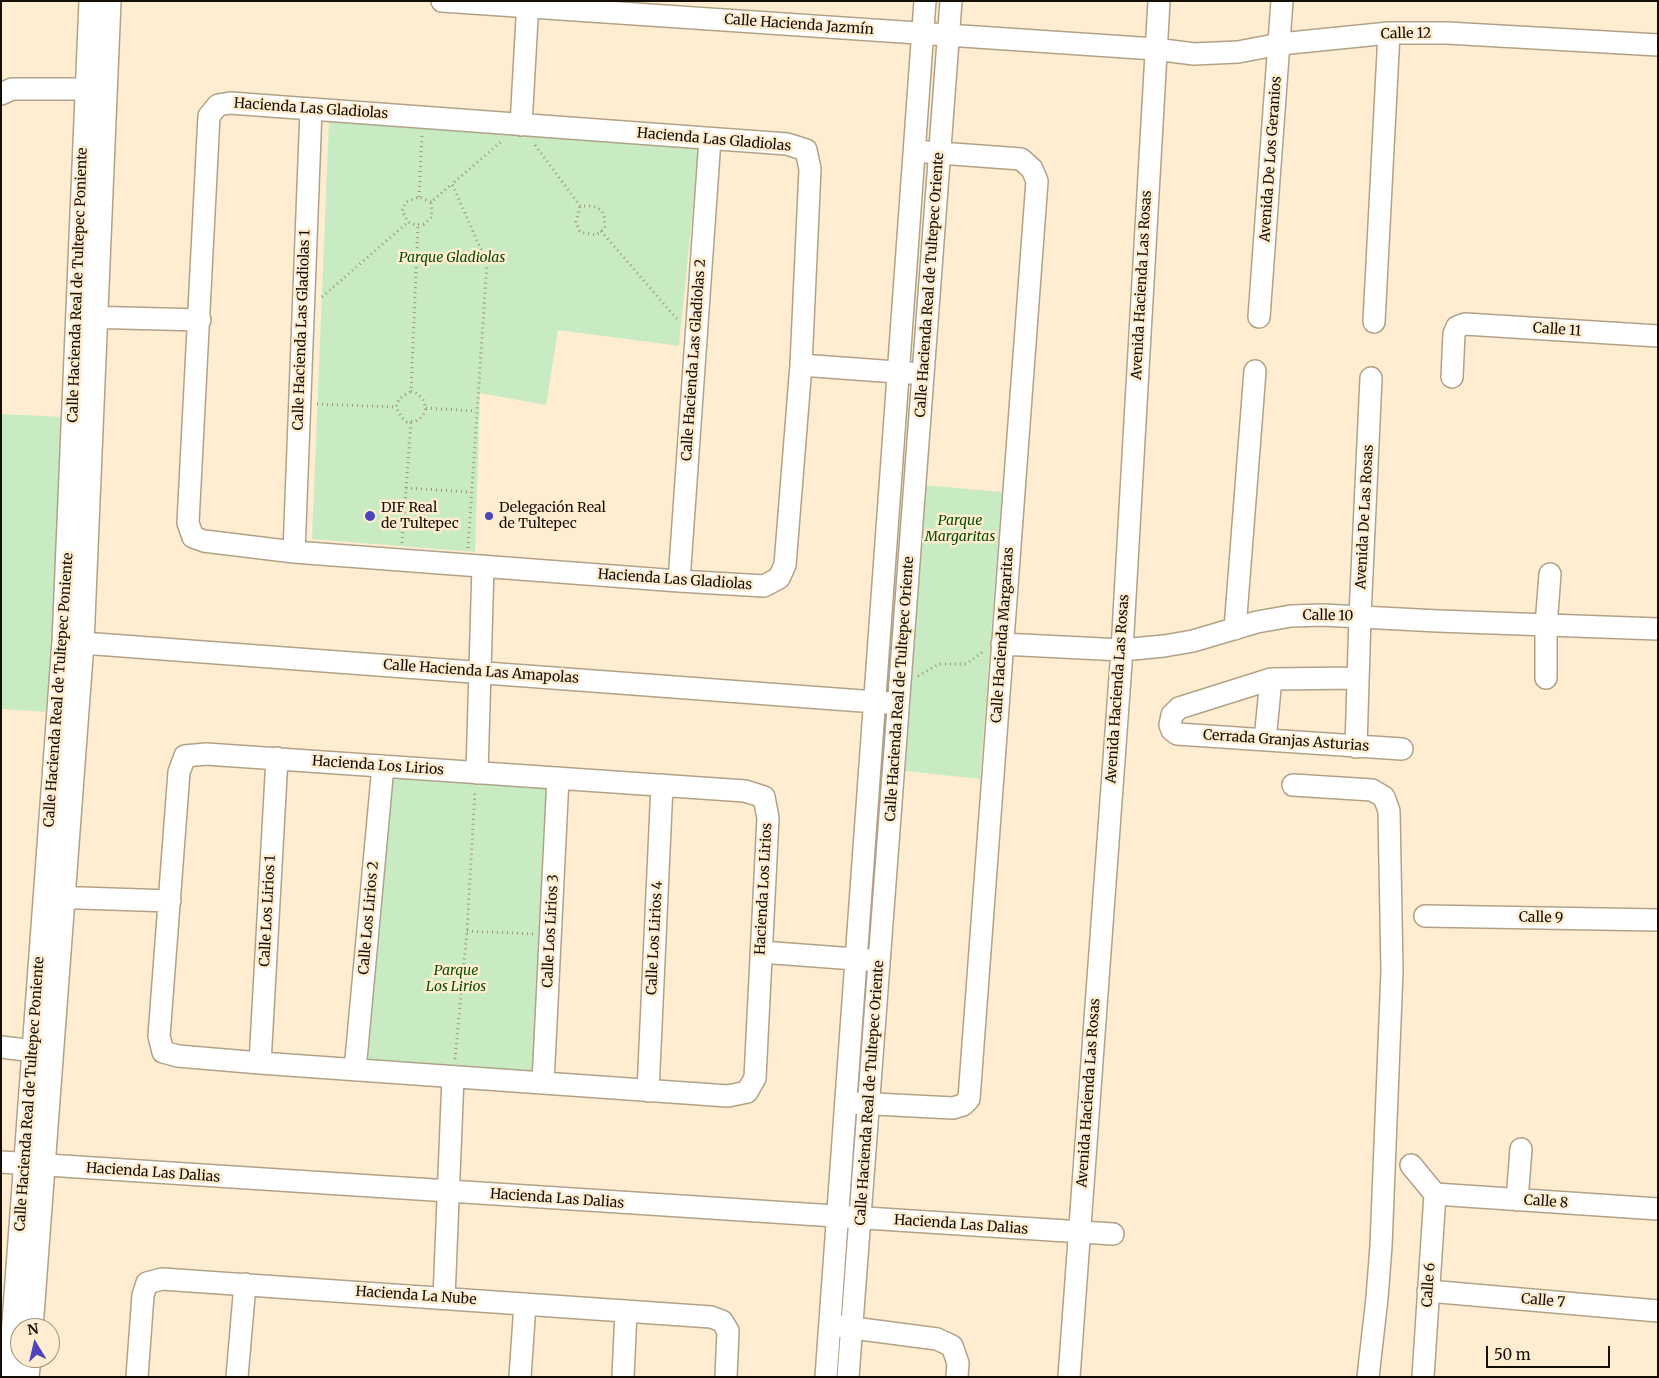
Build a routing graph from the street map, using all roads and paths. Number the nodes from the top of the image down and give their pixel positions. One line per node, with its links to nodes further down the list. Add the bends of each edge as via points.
1 (90, 1): 15 (street, Calle Hacienda Real de Tultepec Poniente)
2 (110, 1): 31 (street, Calle Hacienda Real de Tultepec Poniente)
3 (442, 1): 8 (street, Calle Hacienda Jazmín)
4 (925, 1): 10 (street)
5 (951, 1): 11 (street, Calle Hacienda Real de Tultepec Oriente)
6 (1158, 1): 14 (street, Avenida Hacienda Las Rosas)
7 (1282, 1): 12 (street, Avenida De Los Geranios)
8 (528, 4): 10 (street, Calle Hacienda Jazmín); 19 (street)
9 (1389, 33): 12 (street, Calle 12); 13 (street, Calle 12, via 1447,33); 34 (street)
10 (922, 34): 11 (street, Calle Hacienda Jazmín); 21 (street)
11 (949, 35): 14 (street, Calle Hacienda Jazmín); 22 (street, Calle Hacienda Real de Tultepec Oriente)
12 (1280, 44): 14 (street, Calle 12, via 1238,52 1194,54); 32 (street, Avenida De Los Geranios)
13 (1658, 46)
14 (1155, 49): 62 (street, Avenida Hacienda Las Rosas)
15 (86, 89): 16 (street, via 12,89); 31 (street, Calle Hacienda Real de Tultepec Poniente)
16 (1, 94)
17 (311, 109): 18 (street, Hacienda Las Gladiolas); 30 (street, Calle Hacienda Las Gladiolas 1); 33 (street, Hacienda Las Gladiolas, via 230,103 218,106 209,116)
18 (423, 117): 19 (street, Hacienda Las Gladiolas); 24 (path)
19 (521, 125): 20 (street, Hacienda Las Gladiolas); 23 (path); 26 (path)
20 (710, 139): 35 (street, Calle Hacienda Las Gladiolas 2); 37 (street, Hacienda Las Gladiolas, via 788,144 806,150 810,170)
21 (914, 151): 22 (street, Calle Hacienda Margaritas); 39 (street)
22 (940, 154): 40 (street, Calle Hacienda Real de Tultepec Oriente); 61 (street, Calle Hacienda Margaritas, via 1021,159 1032,169 1037,181)
23 (452, 184): 25 (path); 47 (path, via 487,263)
24 (419, 196): 25 (path); 27 (path, via 406,202 402,211)
25 (431, 202): 28 (path, via 432,218)
26 (580, 206): 29 (path, via 601,210 605,228); 29 (path, via 576,222 580,232 596,235)
27 (408, 222): 28 (path); 30 (path)
28 (418, 225): 43 (path)
29 (601, 231): 35 (path, via 676,318)
30 (303, 314): 44 (street, Calle Hacienda Las Gladiolas 1)
31 (88, 317): 33 (street); 60 (street, Calle Hacienda Real de Tultepec Poniente)
32 (1259, 317)
33 (200, 320): 51 (street, Hacienda Las Gladiolas, via 188,523 193,537)
34 (1374, 322)
35 (696, 328): 55 (street, Calle Hacienda Las Gladiolas 2)
36 (1658, 336): 41 (street, Calle 11, via 1465,324 1457,327 1454,334)
37 (801, 365): 39 (street); 55 (street, Hacienda Las Gladiolas, via 785,565 779,578 764,586)
38 (1255, 371): 58 (street)
39 (898, 372): 40 (street); 68 (street)
40 (923, 374): 67 (street, Calle Hacienda Real de Tultepec Oriente)
41 (1452, 376)
42 (1371, 378): 56 (street, Avenida De Las Rosas)
43 (411, 391): 45 (path, via 399,399); 46 (path, via 418,394)
44 (300, 403): 45 (path); 51 (street, Calle Hacienda Las Gladiolas 1)
45 (396, 407): 48 (path, via 401,417 407,422)
46 (426, 408): 47 (path); 48 (path, via 422,417)
47 (476, 411): 50 (path)
48 (412, 421): 49 (path)
49 (406, 488): 50 (path); 52 (path)
50 (472, 492): 53 (path)
51 (294, 552): 52 (street, Hacienda Las Gladiolas)
52 (400, 560): 53 (street, Hacienda Las Gladiolas)
53 (475, 565): 55 (street, Hacienda Las Gladiolas); 63 (street)
54 (1550, 574): 57 (street)
55 (679, 581)
56 (1360, 616): 57 (street, Calle 10); 58 (street, Calle 10, via 1290,616); 64 (street, Avenida De Las Rosas)
57 (1546, 626): 59 (street, Calle 10); 65 (street)
58 (1235, 629): 62 (street, Calle 10, via 1193,641)
59 (1658, 629)
60 (73, 642): 63 (street, Calle Hacienda Las Amapolas); 78 (street, Calle Hacienda Real de Tultepec Poniente)
61 (1002, 644): 62 (street, Calle 10); 67 (path, via 995,643 966,664 939,664); 95 (street, Calle Hacienda Margaritas, via 969,1098 963,1106 953,1108)
62 (1122, 650): 106 (street, Avenida Hacienda Las Rosas)
63 (481, 672): 68 (street, Calle Hacienda Las Amapolas); 74 (street)
64 (1358, 678): 66 (street); 70 (street, Avenida De Las Rosas)
65 (1546, 678)
66 (1271, 679): 69 (street); 69 (street, Cerrada Granjas Asturias, via 1179,708 1172,715 1170,725 1177,734)
67 (899, 695): 68 (street, Calle Hacienda Las Amapolas); 86 (street, Calle Hacienda Real de Tultepec Oriente)
68 (874, 702): 85 (street)
69 (1264, 740): 70 (street, Cerrada Granjas Asturias)
70 (1356, 747): 71 (street, Cerrada Granjas Asturias)
71 (1402, 749)
72 (277, 758): 73 (street, Hacienda Los Lirios); 79 (street, Hacienda Los Lirios, via 185,756 179,772); 89 (street, Calle Los Lirios 1)
73 (383, 766): 74 (street, Hacienda Los Lirios); 90 (street, Calle Los Lirios 2)
74 (477, 772): 75 (street, Hacienda Los Lirios); 82 (path)
75 (558, 778): 76 (street, Hacienda Los Lirios); 83 (street, Calle Los Lirios 3)
76 (662, 785): 84 (street, Hacienda Los Lirios, via 745,791 764,797 768,818); 93 (street, Calle Los Lirios 4)
77 (1294, 785): 128 (street, via 1372,790 1384,797 1389,811 1392,971 1381,1246)
78 (55, 897): 79 (street); 88 (street, Calle Hacienda Real de Tultepec Poniente); 98 (street, Calle Hacienda Real de Tultepec Poniente)
79 (170, 901): 89 (street, Hacienda Los Lirios, via 158,1036 163,1052)
80 (1425, 916): 81 (street, Calle 9)
81 (1658, 920)
82 (467, 931): 83 (path); 91 (path)
83 (550, 934): 92 (street, Calle Los Lirios 3)
84 (761, 952): 85 (street); 93 (street, Hacienda Los Lirios, via 755,1078 747,1092 728,1096)
85 (856, 959): 86 (street); 94 (street)
86 (880, 960): 95 (street, Calle Hacienda Real de Tultepec Oriente)
87 (1, 1047): 88 (street)
88 (34, 1051): 98 (street, Calle Hacienda Real de Tultepec Poniente)
89 (260, 1063): 90 (street, Hacienda Los Lirios)
90 (356, 1070): 91 (street, Hacienda Los Lirios)
91 (453, 1077): 92 (street, Hacienda Los Lirios); 100 (street)
92 (543, 1083): 93 (street, Hacienda Los Lirios)
93 (648, 1091)
94 (846, 1102): 95 (street, Calle Hacienda Margaritas); 104 (street)
95 (869, 1104): 105 (street, Calle Hacienda Real de Tultepec Oriente)
96 (1521, 1149): 102 (street)
97 (1, 1162): 98 (street, Hacienda Las Dalias)
98 (35, 1165): 100 (street, Hacienda Las Dalias); 108 (street, Calle Hacienda Real de Tultepec Poniente); 115 (street, Calle Hacienda Real de Tultepec Poniente)
99 (1411, 1165): 101 (street)
100 (449, 1192): 104 (street, Hacienda Las Dalias); 111 (street)
101 (1435, 1194): 102 (street, Calle 8); 110 (street, Calle 6)
102 (1517, 1200): 103 (street, Calle 8)
103 (1658, 1209)
104 (837, 1216): 105 (street, Hacienda Las Dalias); 116 (street)
105 (860, 1218): 106 (street, Hacienda Las Dalias); 117 (street, Calle Hacienda Real de Tultepec Oriente)
106 (1079, 1232): 107 (street, Hacienda Las Dalias); 127 (street, Avenida Hacienda Las Rosas)
107 (1114, 1234)
108 (9, 1265): 118 (street, Calle Hacienda Real de Tultepec Poniente)
109 (245, 1284): 111 (street, Hacienda La Nube); 119 (street, Hacienda La Nube, via 162,1279 147,1283 143,1295); 120 (street)
110 (1428, 1291): 114 (street, Calle 7); 129 (street, Calle 6)
111 (444, 1298): 112 (street, Hacienda La Nube)
112 (525, 1304): 113 (street, Hacienda La Nube); 121 (street)
113 (626, 1311): 122 (street); 123 (street, Hacienda La Nube, via 722,1321 728,1330)
114 (1658, 1311)
115 (32, 1318)
116 (830, 1325): 117 (street); 124 (street)
117 (852, 1328): 125 (street, Calle Hacienda Real de Tultepec Oriente); 126 (street, via 937,1339 952,1346 958,1363)
118 (9, 1377)
119 (137, 1377)
120 (237, 1377)
121 (520, 1377)
122 (623, 1377)
123 (726, 1377)
124 (826, 1377)
125 (848, 1377)
126 (956, 1377)
127 (1069, 1377)
128 (1368, 1377)
129 (1423, 1377)

